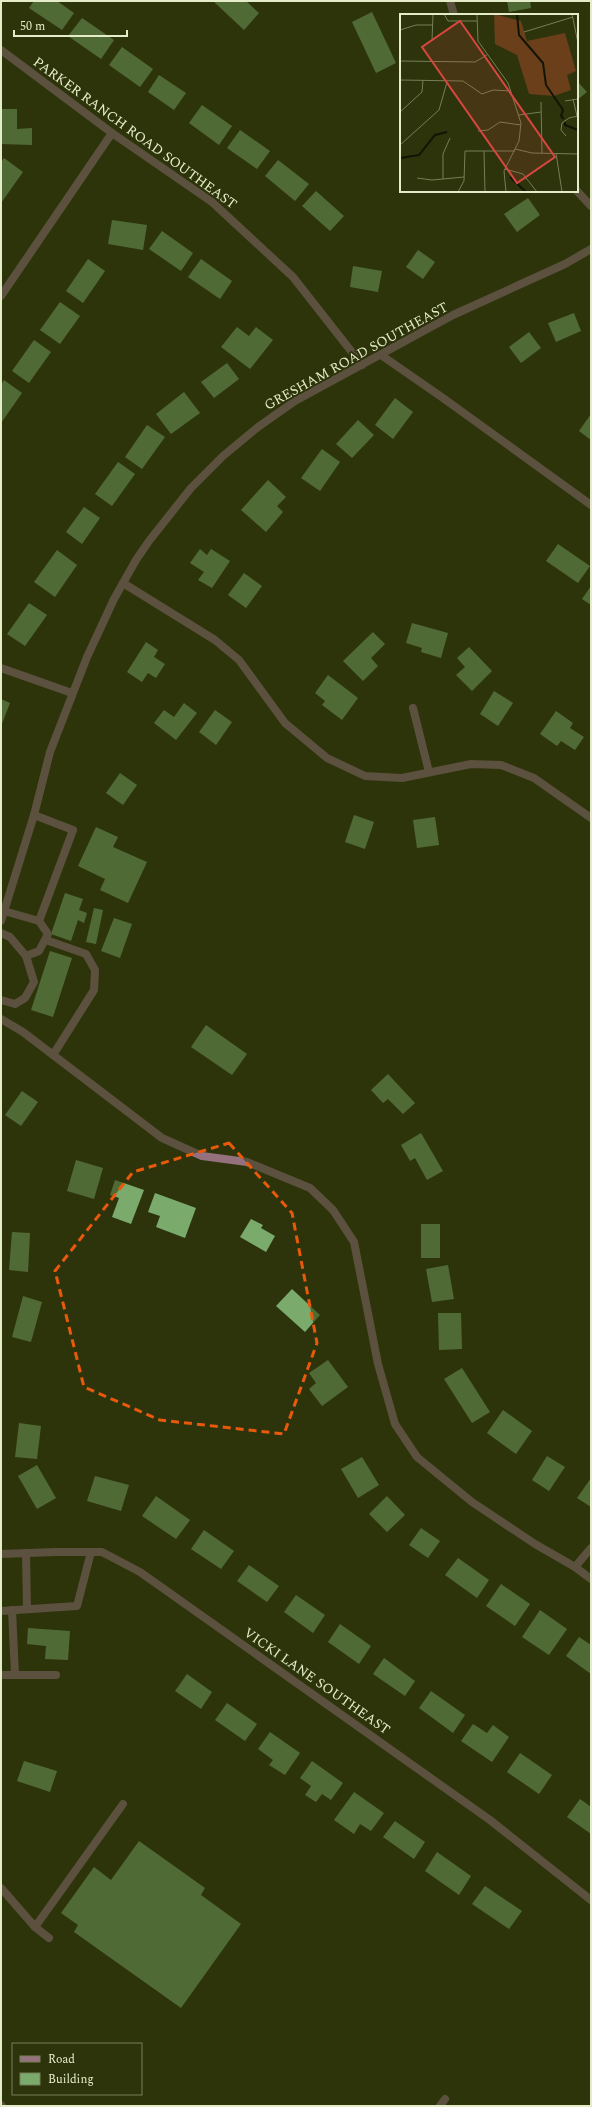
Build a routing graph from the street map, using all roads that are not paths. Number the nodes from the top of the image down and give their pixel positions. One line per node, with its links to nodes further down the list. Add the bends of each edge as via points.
1 (450, 1): 2 (street)
2 (454, 14)
3 (1, 50): 4 (street, PARKER RANCH ROAD SOUTHEAST)
4 (112, 133): 8 (street); 10 (street, PARKER RANCH ROAD SOUTHEAST, via 212,202 293,276)
5 (578, 192): 6 (street)
6 (591, 206)
7 (591, 249): 9 (street, GRESHAM ROAD SOUTHEAST, via 565,264 454,315)
8 (1, 296)
9 (381, 355): 10 (street, GRESHAM ROAD SOUTHEAST); 11 (street)
10 (362, 365): 12 (street, GRESHAM ROAD SOUTHEAST, via 295,402 258,427 223,456 176,504)
11 (591, 505)
12 (123, 583): 14 (street, GRESHAM ROAD SOUTHEAST, via 86,657); 16 (street, via 215,640 239,660 285,723 327,758 365,776 402,778)
13 (1, 668): 14 (street)
14 (72, 694): 17 (street, GRESHAM ROAD SOUTHEAST, via 50,752)
15 (413, 708): 16 (street)
16 (429, 772): 18 (street, via 471,764 501,765 534,778)
17 (34, 815): 19 (street, GRESHAM ROAD SOUTHEAST); 21 (street, via 73,830)
18 (591, 818)
19 (4, 911): 20 (street, GRESHAM ROAD SOUTHEAST); 21 (street)
20 (1, 921)
21 (39, 921): 23 (street, via 48,934)
22 (1, 934): 24 (street, via 10,936)
23 (46, 940): 24 (street, via 39,951); 27 (street, via 86,954 95,970 94,990)
24 (26, 956): 25 (street, via 34,982 25,998 15,1004)
25 (1, 1000)
26 (1, 1019): 27 (street)
27 (53, 1055): 32 (street, via 162,1138 202,1156 247,1162 310,1188 333,1210 354,1242 378,1364 395,1424 417,1457 472,1502)
28 (591, 1548): 32 (street)
29 (91, 1552): 30 (street, VICKI LANE SOUTHEAST); 34 (street, via 77,1606); 42 (street, VICKI LANE SOUTHEAST, via 102,1552 147,1577 483,1815)
30 (26, 1553): 31 (street, VICKI LANE SOUTHEAST); 34 (street)
31 (1, 1554)
32 (575, 1567): 33 (street)
33 (591, 1579)
34 (27, 1609): 35 (street)
35 (12, 1610): 36 (street); 37 (street)
36 (1, 1611)
37 (15, 1675): 38 (street); 39 (street)
38 (56, 1675)
39 (1, 1676)
40 (122, 1804): 43 (street)
41 (1, 1888): 43 (street)
42 (591, 1900)
43 (35, 1927): 44 (street)
44 (49, 1938)

